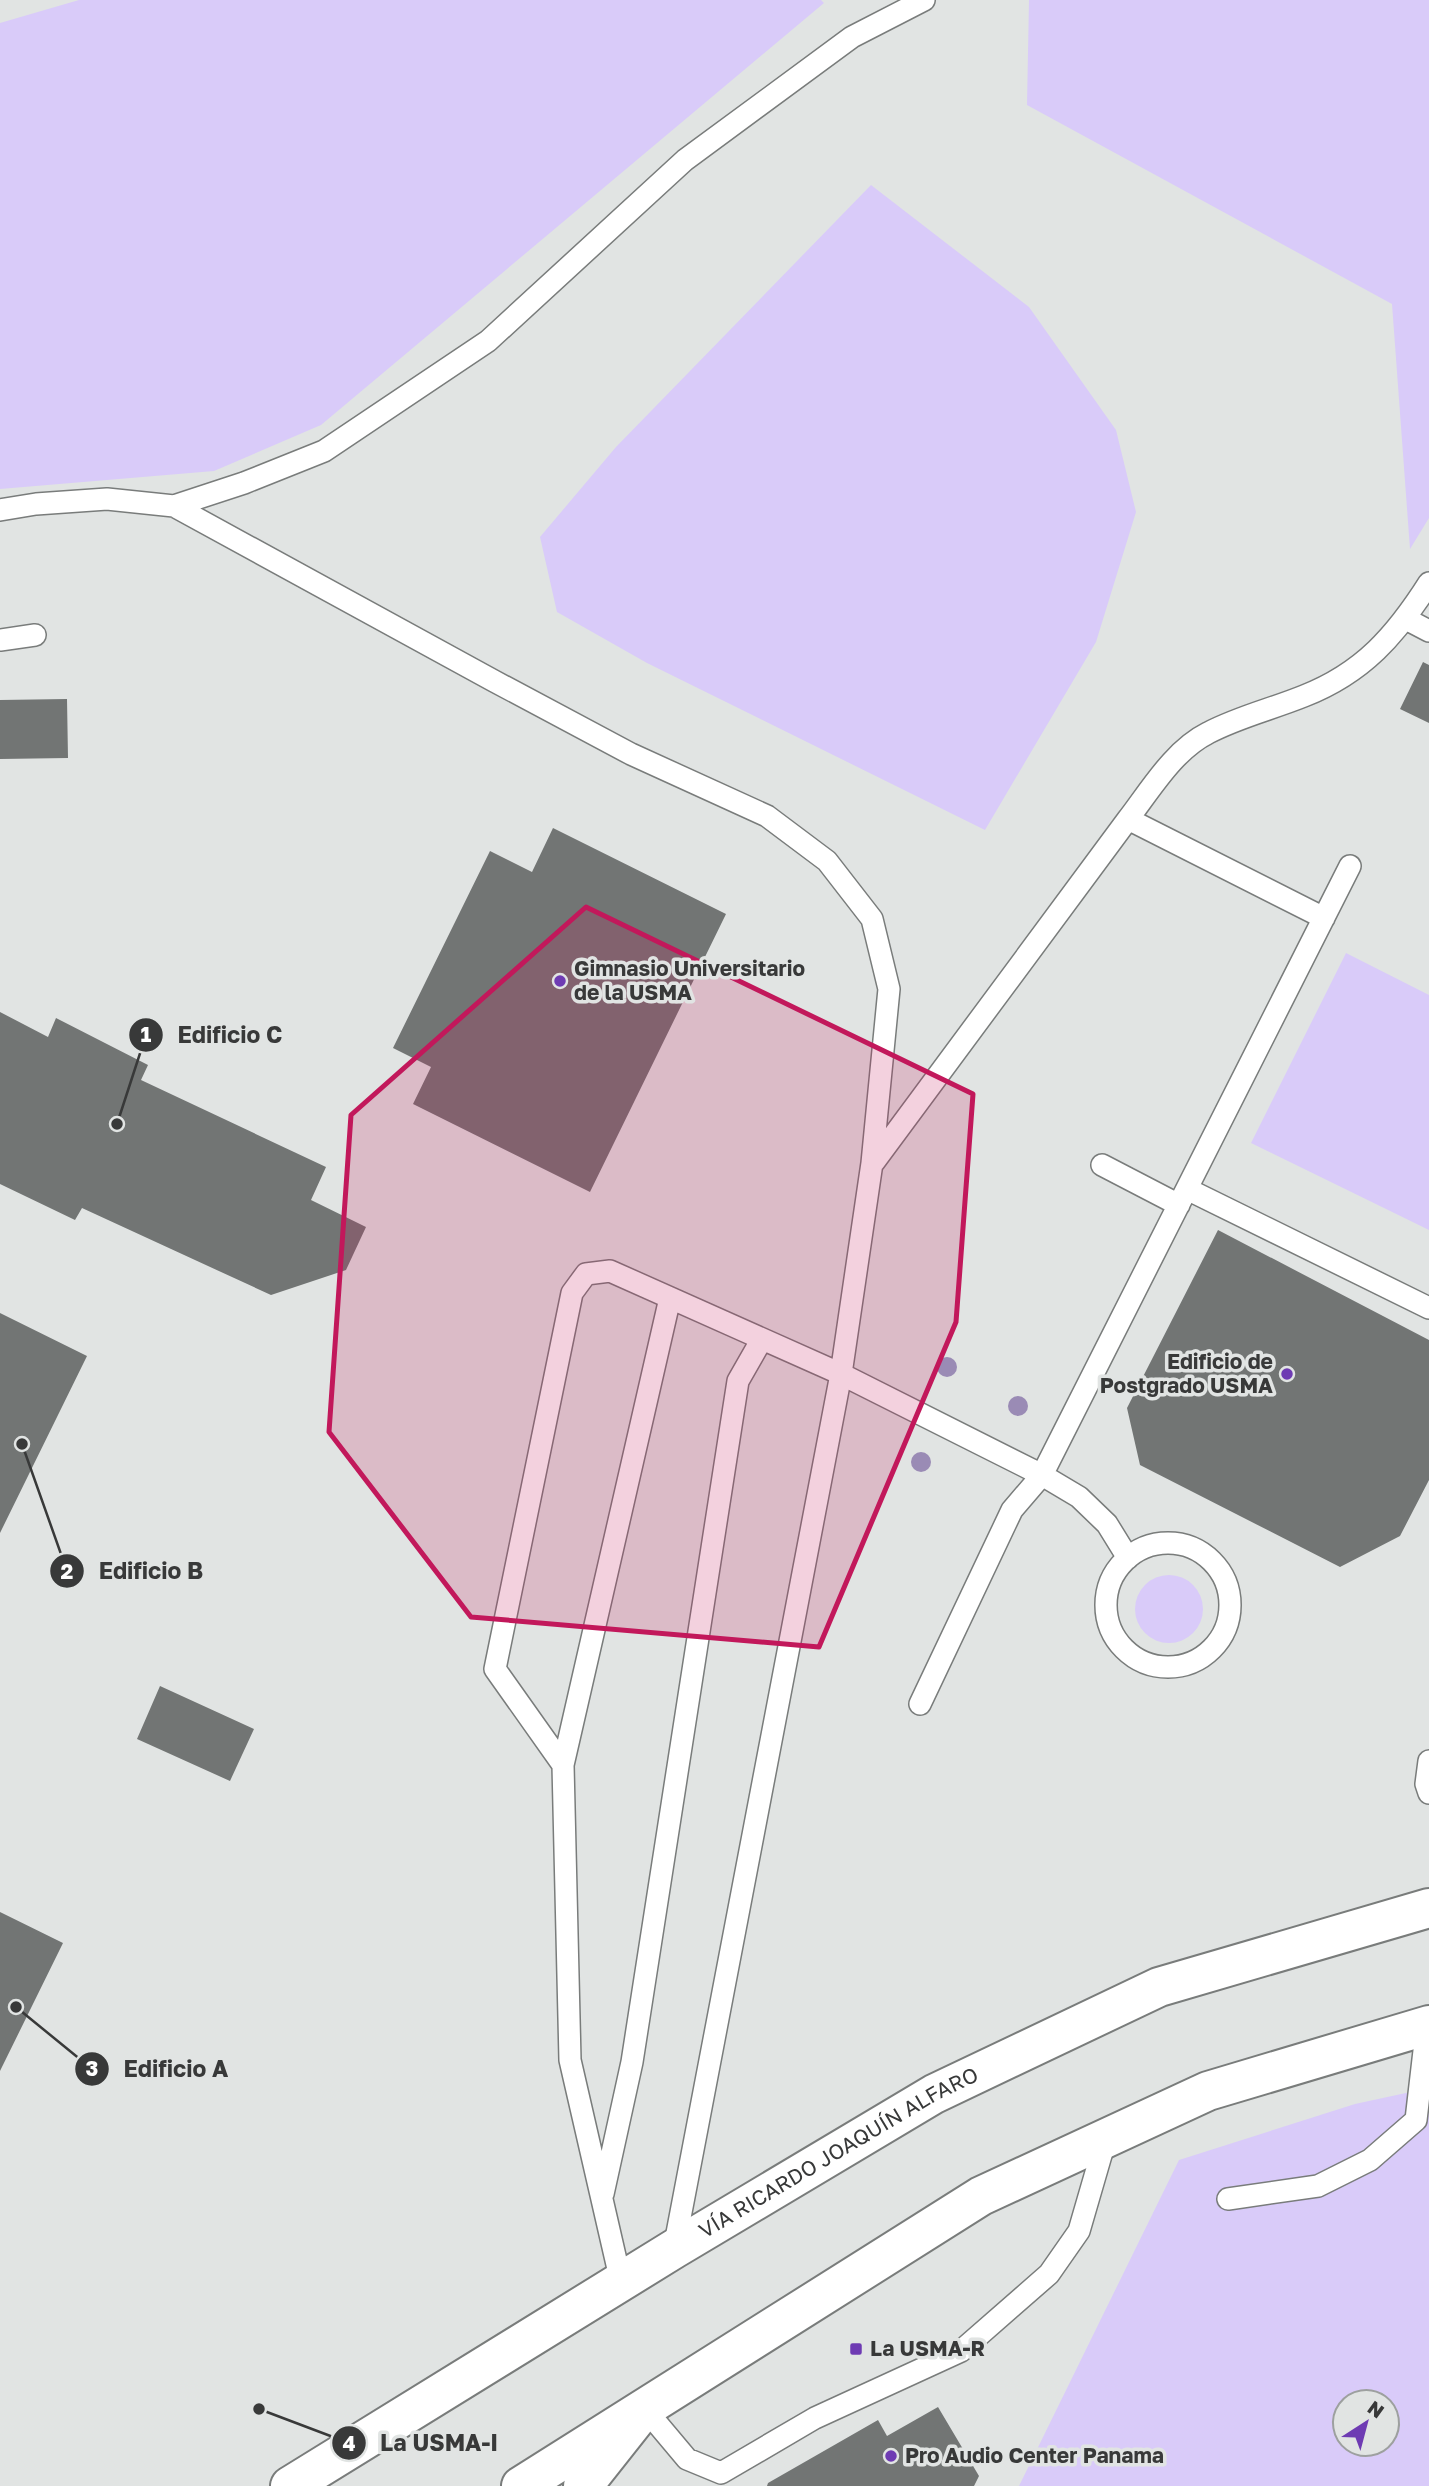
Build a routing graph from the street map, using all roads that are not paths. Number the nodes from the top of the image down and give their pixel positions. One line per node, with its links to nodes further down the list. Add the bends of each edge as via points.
1 (924, 0): 2 (lane, via 852,37 696,152 488,341 324,452)
2 (174, 506): 3 (lane, via 107,499); 12 (lane, via 620,748 767,816 827,861 872,919 889,989)
3 (0, 510)
4 (1429, 583): 5 (lane)
5 (1406, 619): 6 (lane); 9 (lane, via 1375,653 1344,677 1207,733 1187,747)
6 (1429, 631)
7 (35, 635): 8 (lane)
8 (0, 640)
9 (1128, 819): 11 (lane); 12 (lane)
10 (1350, 866): 11 (lane)
11 (1324, 918): 14 (lane)
12 (872, 1163): 18 (lane)
13 (1102, 1165): 14 (lane)
14 (1183, 1197): 16 (lane); 19 (lane)
15 (670, 1298): 17 (lane); 23 (lane); 23 (lane, via 610,1271 586,1274 572,1293 495,1670)
16 (1429, 1308)
17 (762, 1339): 18 (lane); 29 (lane, via 738,1381 632,2062)
18 (841, 1374): 19 (lane); 30 (lane)
19 (1042, 1475): 20 (lane, via 1079,1497 1107,1524); 21 (lane, via 1012,1510)
20 (1128, 1558): 20 (lane, via 1114,1573 1106,1613 1112,1633 1124,1649 1161,1667 1201,1659 1217,1646 1227,1628 1229,1588 1205,1554 1165,1543)
21 (920, 1704)
22 (1429, 1762): 24 (lane)
23 (563, 1765): 29 (lane, via 570,2060)
24 (1429, 1793)
25 (1429, 1908): 30 (main road, VÍA RICARDO JOAQUÍN ALFARO, via 1159,1987 934,2094)
26 (1428, 2025): 27 (main road, via 1208,2091); 28 (lane, via 1416,2120 1406,2130 1370,2160 1318,2186)
27 (1105, 2138): 32 (main road, via 981,2196); 32 (lane, via 1079,2231 1049,2274 961,2351 815,2418 720,2473 687,2459)
28 (1228, 2199)
29 (602, 2200): 31 (lane)
30 (674, 2249): 31 (main road, VÍA RICARDO JOAQUÍN ALFARO)
31 (621, 2282): 33 (main road, VÍA RICARDO JOAQUÍN ALFARO)
32 (645, 2409): 34 (main road); 35 (main road)
33 (290, 2486)
34 (521, 2486)
35 (583, 2486)

